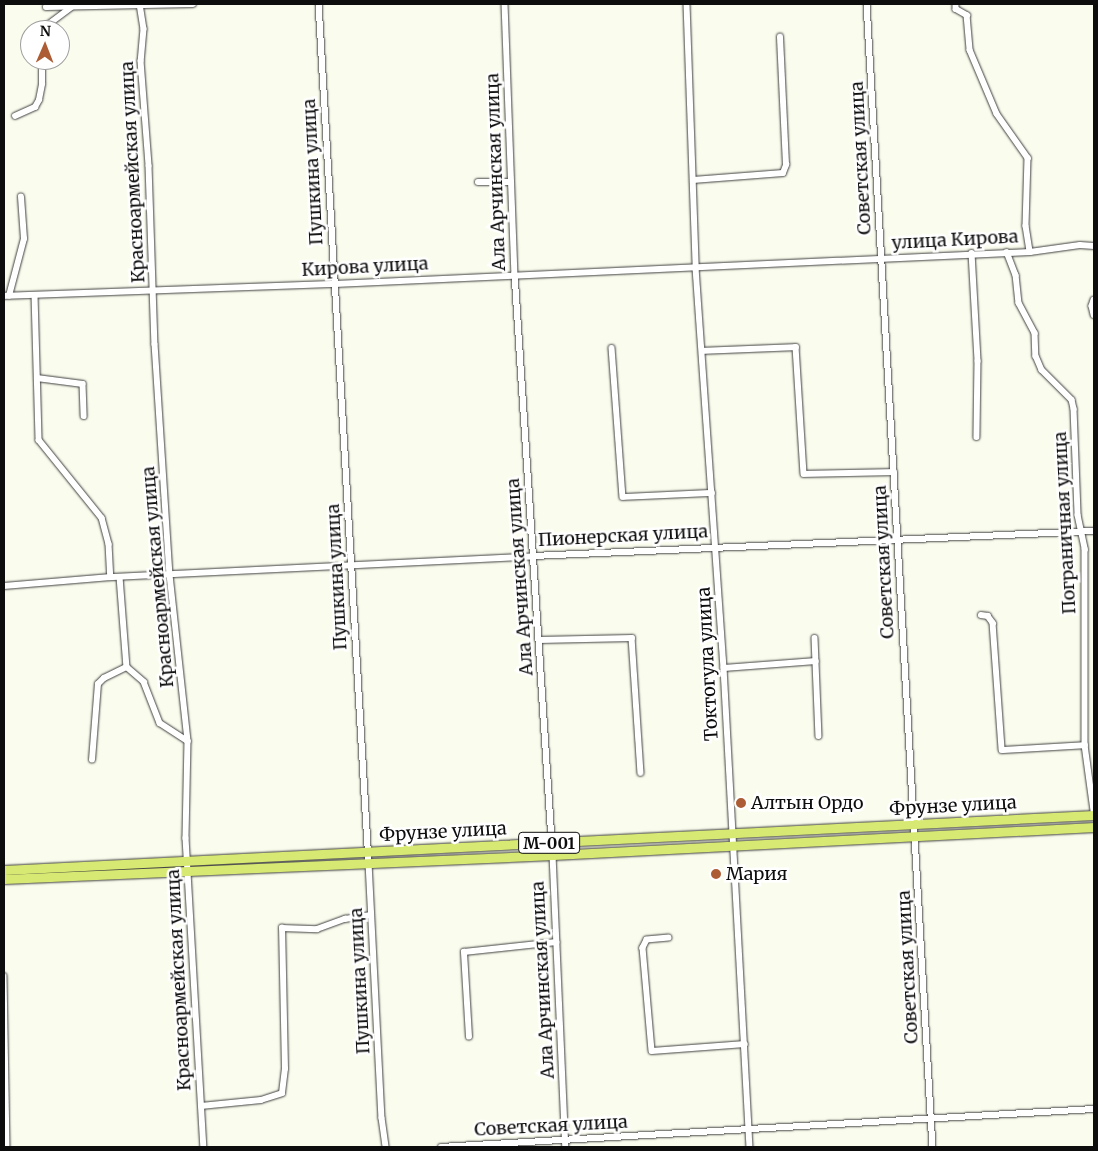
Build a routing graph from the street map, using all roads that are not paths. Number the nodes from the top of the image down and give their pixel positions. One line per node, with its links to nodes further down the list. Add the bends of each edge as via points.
1 (193, 4): 7 (street)
2 (319, 4): 25 (street, Пушкина улица)
3 (505, 4): 16 (street, Ала Арчинская улица)
4 (686, 4): 14 (street, Токтогула улица)
5 (867, 4): 22 (street, Советская улица)
6 (956, 4): 20 (street, via 956,9 967,15 970,50 997,114 1028,158 1026,226)
7 (140, 5): 9 (street); 26 (street, Красноармейская улица, via 144,29 141,61)
8 (46, 7): 9 (street)
9 (71, 7): 10 (street)
10 (54, 20)
11 (780, 37): 14 (street, via 786,165 783,173)
12 (42, 70): 13 (street, via 39,100 35,107)
13 (15, 116)
14 (693, 180): 23 (street, Токтогула улица)
15 (478, 182): 16 (street)
16 (511, 182): 24 (street, Ала Арчинская улица)
17 (21, 197): 28 (street, via 24,239)
18 (1094, 246): 20 (street, улица Кирова)
19 (1007, 252): 20 (street, улица Кирова); 21 (street, улица Кирова); 38 (street, Пограничная улица, via 1016,275 1019,303 1035,333 1036,356 1042,370 1072,400 1078,515)
20 (1030, 252)
21 (972, 254): 22 (street, улица Кирова); 35 (street, via 978,361)
22 (881, 258): 23 (street, улица Кирова); 36 (street, Советская улица)
23 (696, 268): 24 (street, Кирова улица); 32 (street, Токтогула улица)
24 (515, 274): 25 (street, Кирова улица); 42 (street, Ала Арчинская улица)
25 (335, 284): 26 (street, Кирова улица); 43 (street, Пушкина улица)
26 (153, 290): 27 (street, Кирова улица); 44 (street, Красноармейская улица)
27 (35, 295): 28 (street, Кирова улица); 33 (street)
28 (6, 296)
29 (1094, 300): 30 (street)
30 (1094, 315)
31 (612, 348): 37 (street, via 623,497)
32 (702, 351): 36 (street, via 796,347 804,474); 37 (street, Токтогула улица)
33 (37, 378): 34 (street, via 83,384); 45 (street, via 39,440 102,518 110,544)
34 (84, 416)
35 (977, 436)
36 (894, 472): 40 (street, Советская улица)
37 (712, 493): 41 (street, Токтогула улица)
38 (1082, 531): 39 (street, Пионерская улица); 40 (street, Пионерская улица); 56 (street, Пограничная улица, via 1085,549)
39 (1094, 531)
40 (898, 539): 41 (street, Пионерская улица); 60 (street, Советская улица)
41 (716, 546): 42 (street, Пионерская улица); 53 (street, Токтогула улица)
42 (533, 556): 43 (street, Пионерская улица); 50 (street, Ала Арчинская улица)
43 (351, 566): 44 (street, Пионерская улица); 66 (street, Пушкина улица)
44 (170, 575): 46 (street, Пионерская улица); 55 (street, Красноармейская улица)
45 (112, 577): 46 (street, Пионерская улица); 47 (street, Пионерская улица)
46 (120, 577): 52 (street)
47 (4, 586)
48 (981, 614): 56 (street, via 988,616 993,623 1002,750)
49 (816, 638): 51 (street)
50 (539, 640): 58 (street, via 632,638); 64 (street, Ала Арчинская улица)
51 (816, 661): 53 (street); 54 (street)
52 (127, 668): 55 (street, via 144,682 160,723); 57 (street, via 98,684)
53 (724, 668): 62 (street, Токтогула улица)
54 (819, 736)
55 (188, 741): 68 (street, Красноармейская улица)
56 (1085, 745): 59 (street, Пограничная улица)
57 (92, 760)
58 (641, 773)
59 (1094, 813): 60 (main road, Фрунзе улица / M-001)
60 (914, 824): 62 (main road, Фрунзе улица / M-001); 63 (street, Советская улица)
61 (1094, 827): 63 (main road, Фрунзе улица / M-001)
62 (733, 834): 64 (main road, Фрунзе улица / M-001); 65 (street, Токтогула улица)
63 (915, 836): 65 (main road, Фрунзе улица / M-001); 81 (street, Советская улица)
64 (552, 843): 66 (main road, Фрунзе улица / M-001); 67 (street, Ала Арчинская улица)
65 (734, 845): 67 (main road, Фрунзе улица / M-001); 78 (street, Токтогула улица)
66 (368, 852): 68 (main road, Фрунзе улица / M-001); 69 (street, Пушкина улица)
67 (553, 855): 69 (main road, Фрунзе улица / M-001); 75 (street, Ала Арчинская улица)
68 (188, 860): 70 (main road, Фрунзе улица / M-001); 71 (street, Красноармейская улица)
69 (369, 863): 71 (main road, Фрунзе улица / M-001); 73 (street, Пушкина улица)
70 (4, 870)
71 (189, 871): 72 (main road, Фрунзе улица / M-001); 79 (street, Красноармейская улица)
72 (4, 879)
73 (371, 916): 79 (street, via 345,919 317,929 282,928 285,1069 282,1093 261,1100); 86 (street, Пушкина улица)
74 (669, 938): 78 (street, via 647,940 643,948 652,1051)
75 (556, 942): 77 (street, via 464,952); 83 (street, Ала Арчинская улица)
76 (4, 976): 84 (street)
77 (469, 1037)
78 (745, 1044): 82 (street, Токтогула улица)
79 (202, 1106): 85 (street, Красноармейская улица)
80 (1094, 1109): 81 (street, Советская улица)
81 (932, 1119): 82 (street, Советская улица); 90 (street, Советская улица)
82 (749, 1130): 83 (street, Советская улица); 89 (street, Токтогула улица)
83 (565, 1139): 87 (street, Советская улица); 88 (street, Ала Арчинская улица)
84 (7, 1147)
85 (204, 1147)
86 (386, 1147)
87 (441, 1147)
88 (566, 1147)
89 (750, 1147)
90 (934, 1147)

